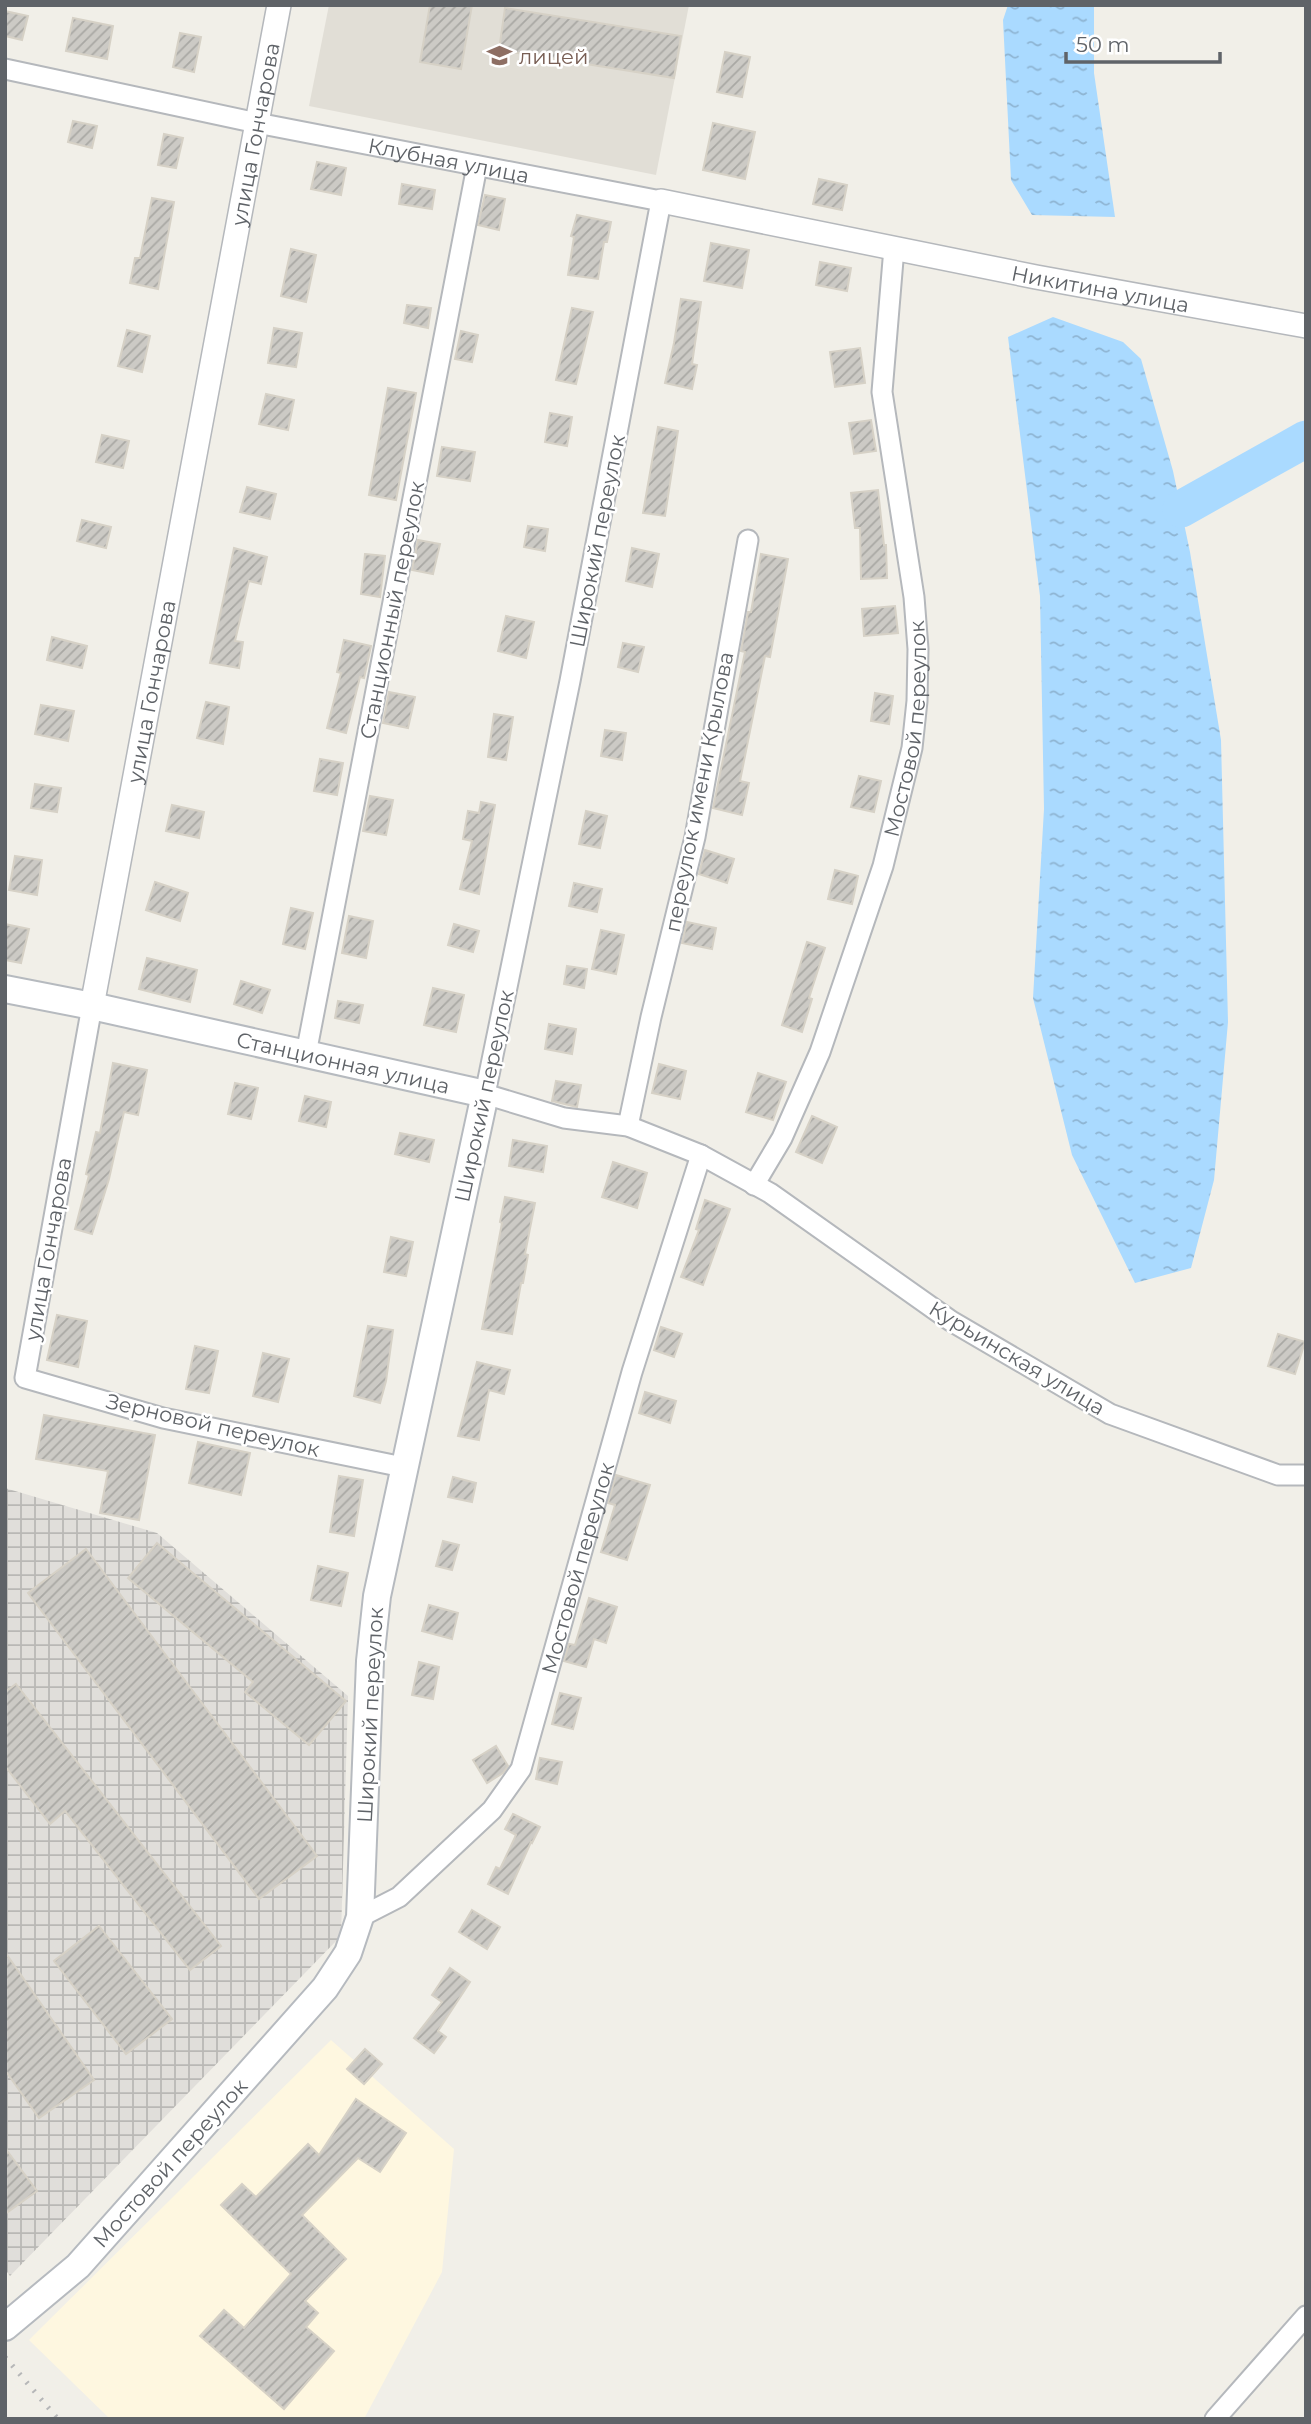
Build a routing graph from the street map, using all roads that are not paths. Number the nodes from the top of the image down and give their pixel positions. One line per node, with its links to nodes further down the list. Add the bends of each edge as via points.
1 (279, 5): 3 (street, улица Гончарова)
2 (5, 69): 3 (street, Клубная улица)
3 (257, 123): 4 (street, Клубная улица); 10 (street, улица Гончарова)
4 (477, 166): 5 (street, Клубная улица); 11 (street, Станционный переулок)
5 (661, 201): 6 (street, Клубная улица); 12 (street, Широкий переулок, via 573,669)
6 (894, 248): 7 (street, Никитина улица); 15 (street, Мостовой переулок, via 882,392 914,597 918,688 912,748 883,866 820,1052 782,1138)
7 (1306, 326)
8 (748, 540): 13 (street, переулок имени Крылова, via 695,837)
9 (5, 989): 10 (main road, Станционная улица)
10 (92, 1006): 11 (main road, Станционная улица); 16 (street, улица Гончарова)
11 (306, 1054): 12 (main road, Станционная улица)
12 (485, 1094): 13 (street, Станционная улица, via 564,1118); 17 (main road, Широкий переулок)
13 (628, 1126): 14 (street, Станционная улица)
14 (701, 1155): 15 (street, Станционная улица); 19 (street, Мостовой переулок, via 632,1372 521,1769 492,1810 399,1897)
15 (754, 1185): 18 (street, Курьинская улица, via 951,1321 1110,1414 1278,1475)
16 (25, 1378): 17 (street, Зерновой переулок, via 163,1418)
17 (403, 1467): 19 (main road, Широкий переулок, via 377,1597 370,1661)
18 (1306, 1475)
19 (360, 1917): 20 (main road, Широкий переулок, via 348,1953)
20 (325, 1988): 22 (main road, Мостовой переулок, via 78,2266)
21 (1306, 2316): 23 (street)
22 (5, 2327)
23 (1215, 2419)

